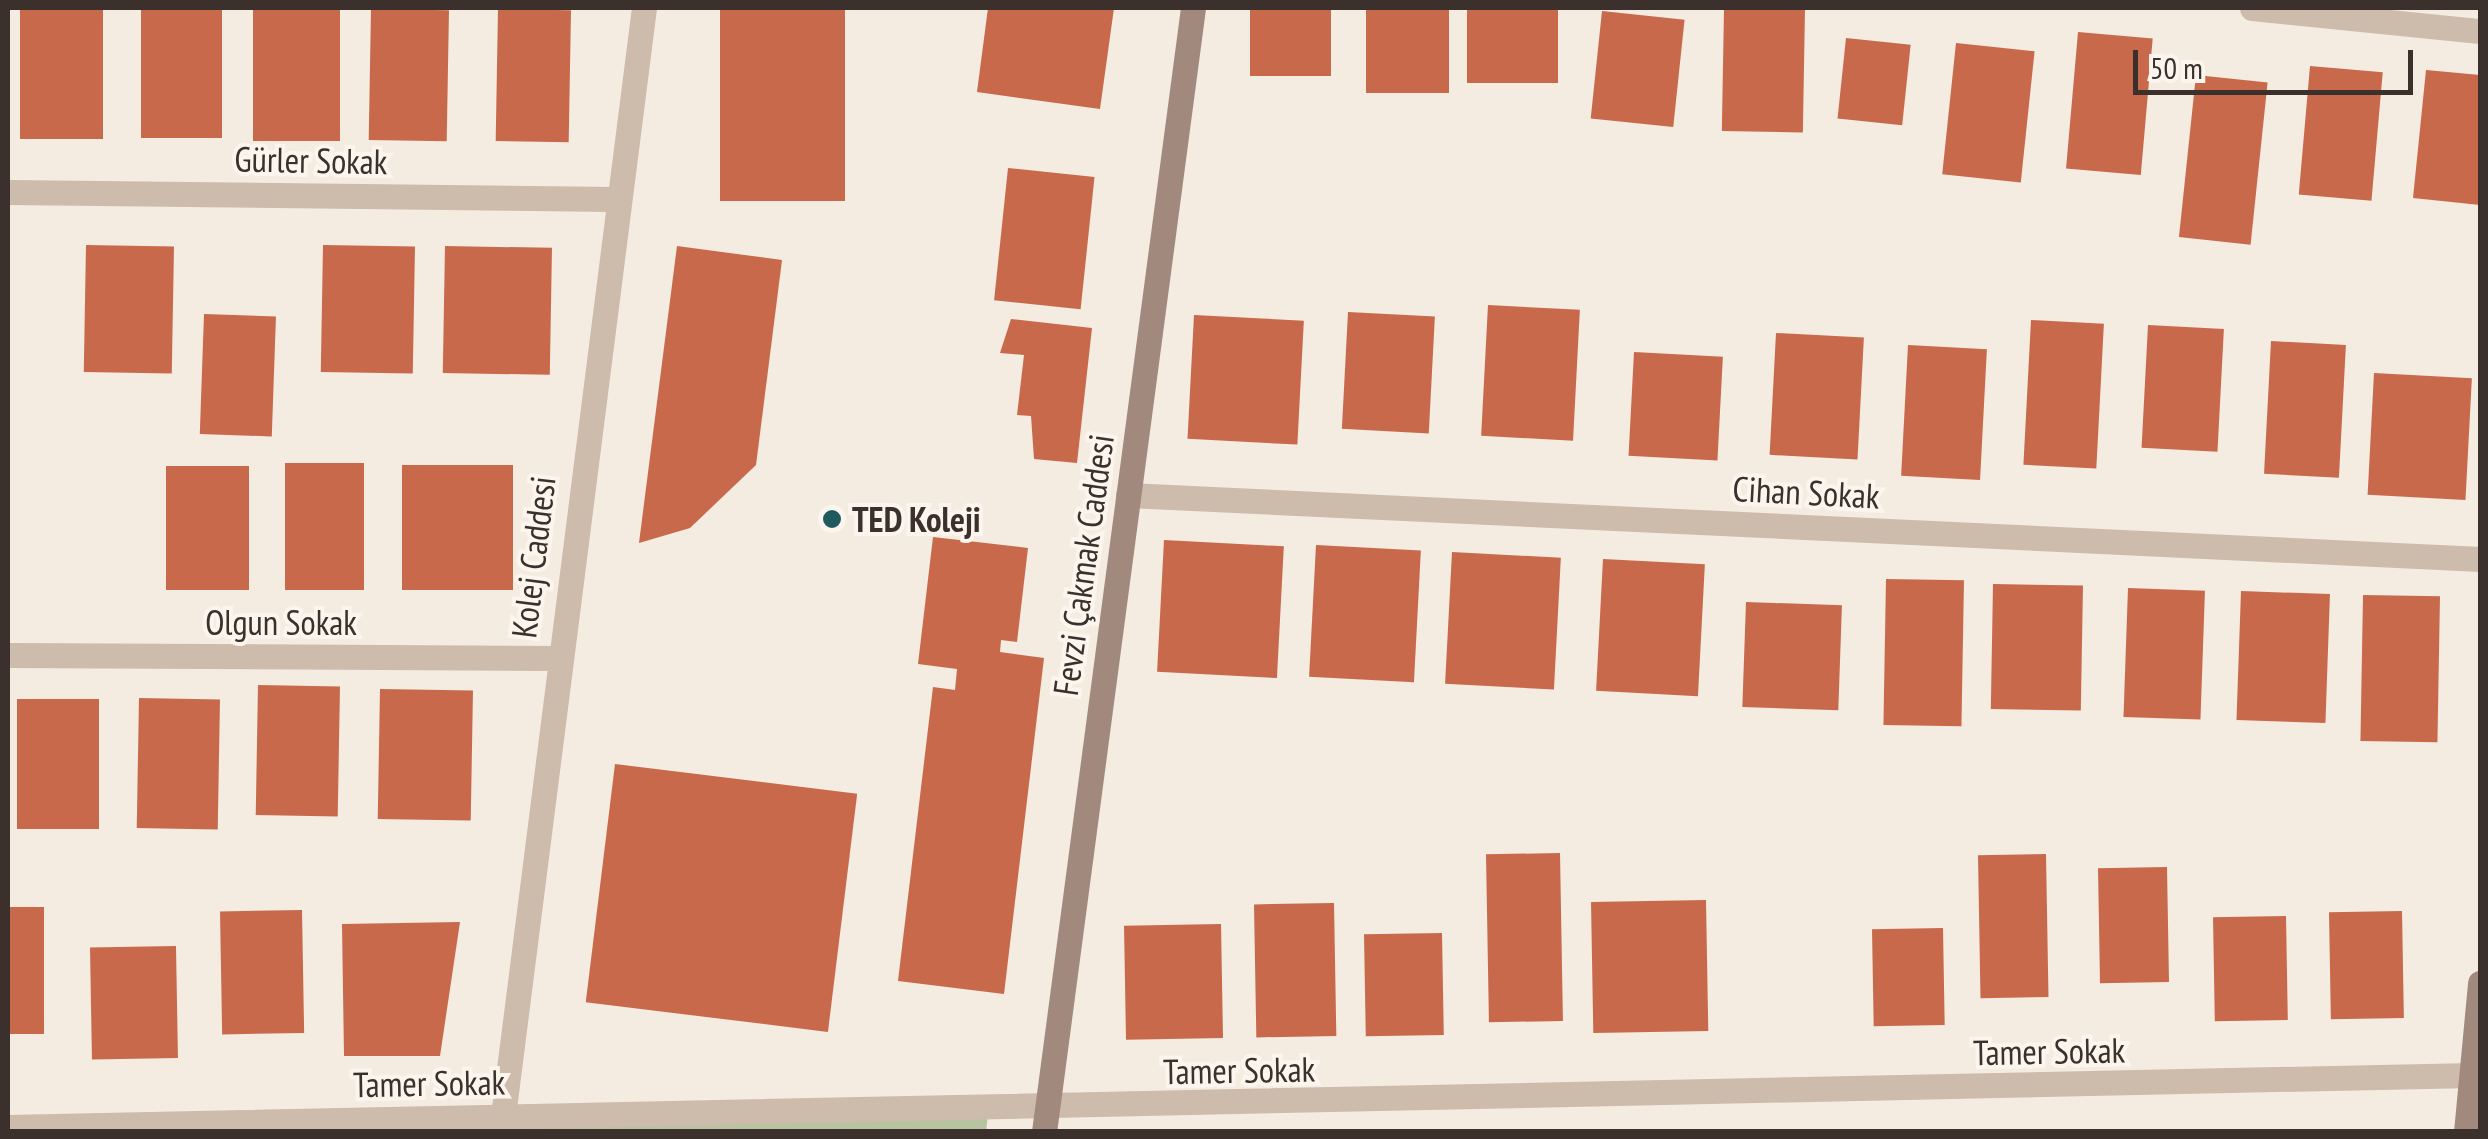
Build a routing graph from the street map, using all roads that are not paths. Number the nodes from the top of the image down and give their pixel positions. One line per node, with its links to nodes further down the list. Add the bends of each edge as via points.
1 (644, 8): 6 (street, Kolej Caddesi)
2 (1193, 8): 7 (street, Fevzi Çakmak Caddesi)
3 (2252, 8): 4 (street)
4 (2480, 31)
5 (8, 192): 6 (street, Gürler Sokak)
6 (613, 198): 10 (street, Kolej Caddesi)
7 (1128, 495): 8 (street, Cihan Sokak); 14 (street, Fevzi Çakmak Caddesi)
8 (2480, 558)
9 (8, 655): 10 (street, Olgun Sokak)
10 (555, 658): 13 (street, Kolej Caddesi)
11 (2480, 984): 12 (street)
12 (2472, 1076): 14 (street, Tamer Sokak); 16 (street)
13 (502, 1116): 14 (street, Tamer Sokak); 15 (street, Tamer Sokak)
14 (1045, 1120)
15 (8, 1127)
16 (2466, 1132)

